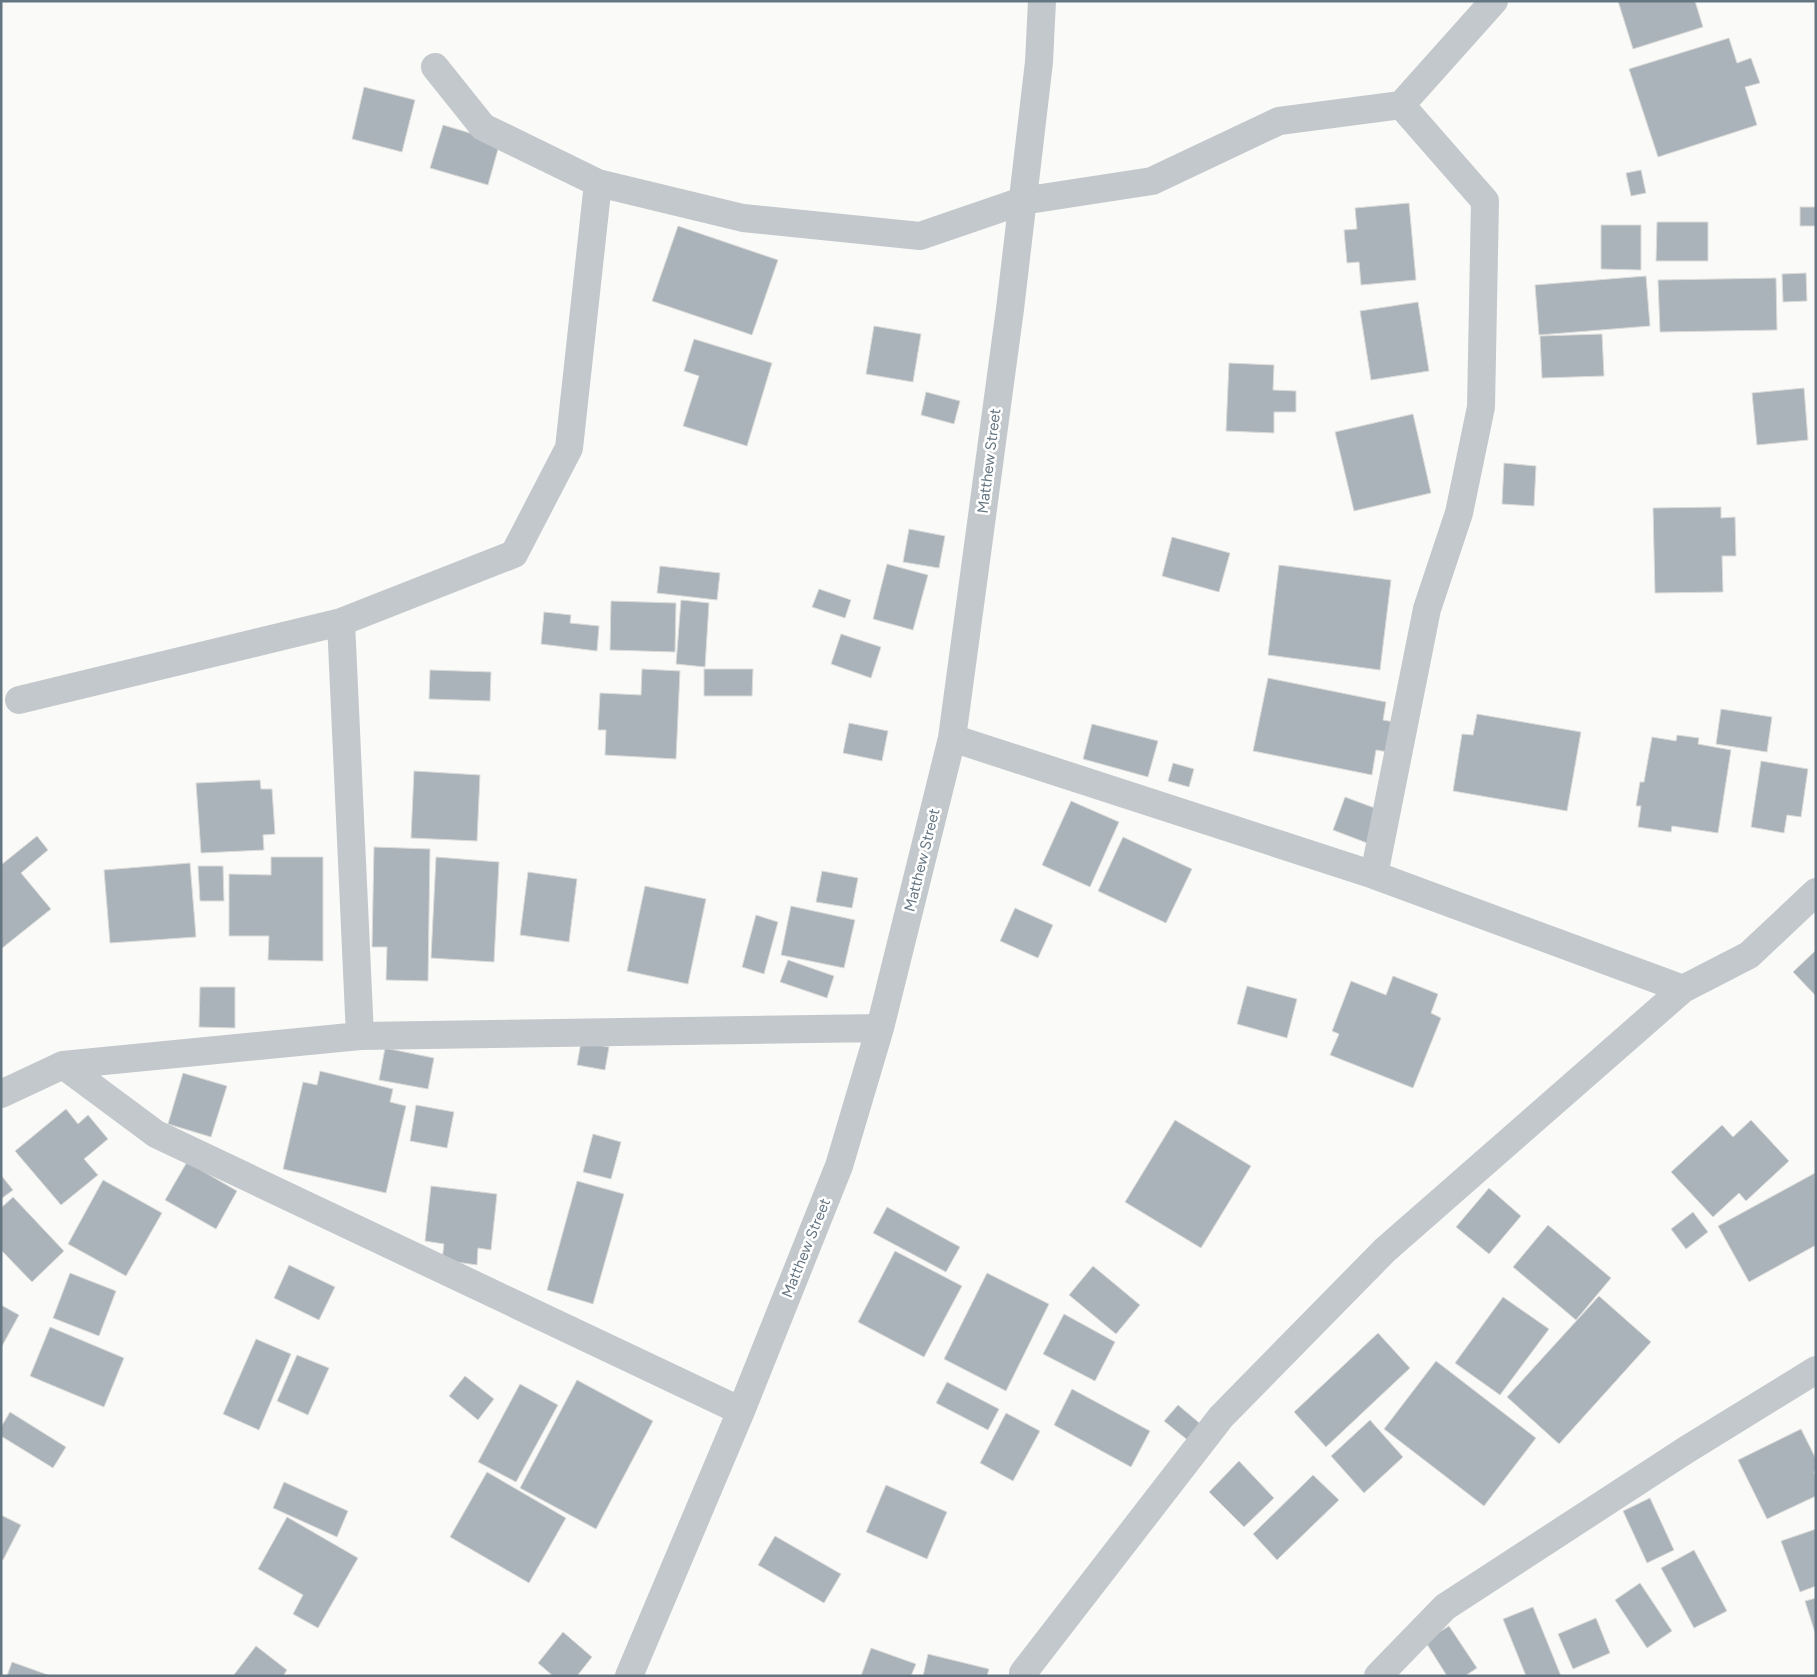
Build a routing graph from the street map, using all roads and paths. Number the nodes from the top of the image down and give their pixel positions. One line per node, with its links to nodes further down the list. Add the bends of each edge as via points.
1 (1042, 1): 6 (street, Matthew Street)
2 (1494, 1): 4 (street)
3 (435, 67): 5 (street, via 483,127)
4 (1401, 106): 6 (street, via 1279,121 1152,182); 10 (street, via 1485,201 1481,407 1459,513 1426,610)
5 (598, 183): 6 (street, via 743,218 920,236); 7 (street, via 569,448 514,554)
6 (1022, 201): 9 (street, Matthew Street)
7 (341, 622): 8 (street); 14 (street)
8 (19, 700)
9 (952, 738): 10 (street); 13 (street, Matthew Street)
10 (1374, 875): 12 (street)
11 (1816, 892): 12 (street, via 1749,955)
12 (1683, 989): 19 (street, via 1385,1250 1221,1417)
13 (880, 1028): 14 (street); 18 (street, Matthew Street, via 839,1166)
14 (360, 1036): 15 (street)
15 (63, 1065): 16 (street); 18 (street, via 156,1134)
16 (1, 1094)
17 (1816, 1370): 21 (street, via 1445,1606)
18 (741, 1411): 20 (street, Matthew Street)
19 (1023, 1673)
20 (629, 1676)
21 (1378, 1676)

